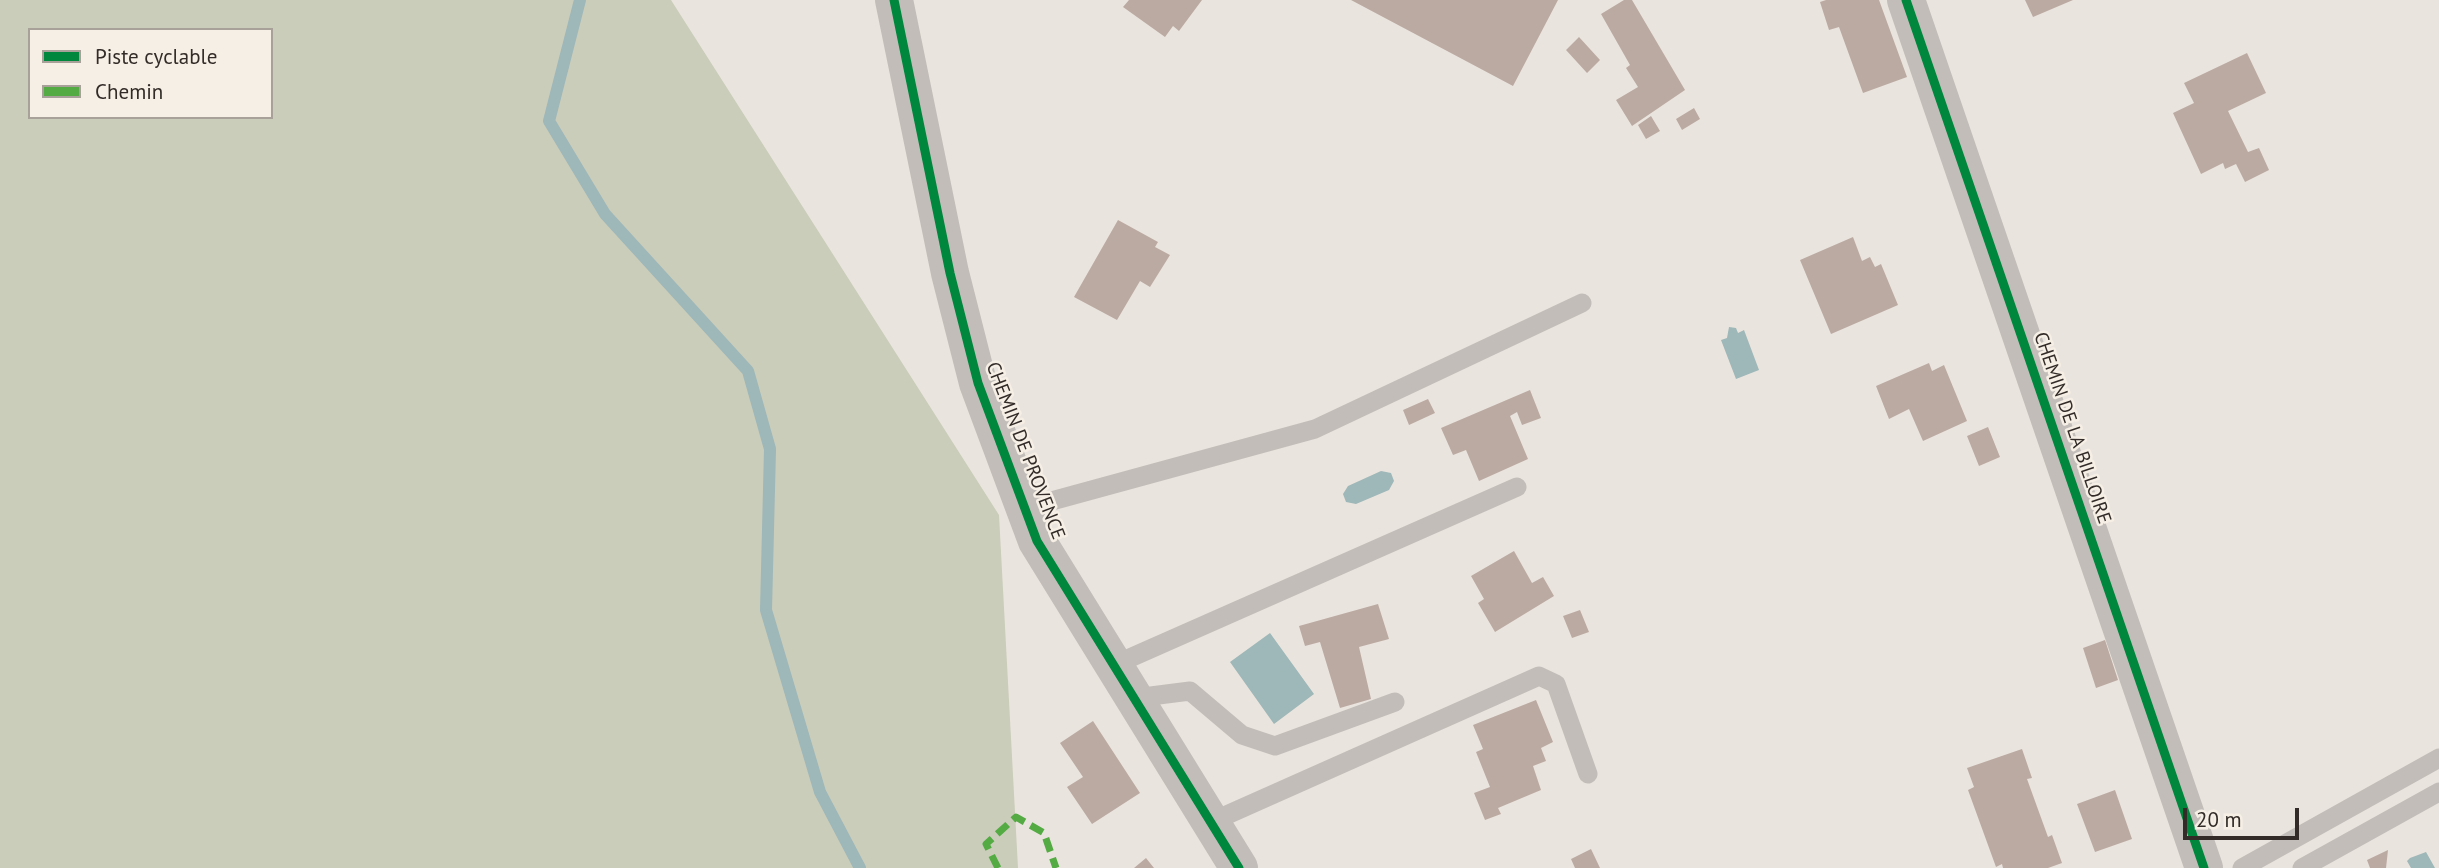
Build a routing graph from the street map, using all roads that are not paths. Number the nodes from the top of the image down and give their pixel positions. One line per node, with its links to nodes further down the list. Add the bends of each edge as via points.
1 (894, 0): 5 (street, CHEMIN DE PROVENCE, via 950,273 978,383)
2 (1906, 0): 14 (street, CHEMIN DE LA BILLOIRE)
3 (1582, 303): 5 (lane, via 1315,429)
4 (1517, 487): 6 (lane)
5 (1026, 509): 6 (street, CHEMIN DE PROVENCE, via 1037,541)
6 (1114, 665): 7 (street, CHEMIN DE PROVENCE)
7 (1135, 698): 8 (lane, via 1190,691 1242,735 1275,746); 12 (street, CHEMIN DE PROVENCE)
8 (1395, 702)
9 (2439, 758): 15 (lane)
10 (1588, 774): 12 (lane, via 1556,684 1539,676)
11 (2439, 792): 16 (lane)
12 (1210, 822): 13 (street, CHEMIN DE PROVENCE)
13 (1239, 868)
14 (2204, 868)
15 (2242, 868)
16 (2302, 868)

